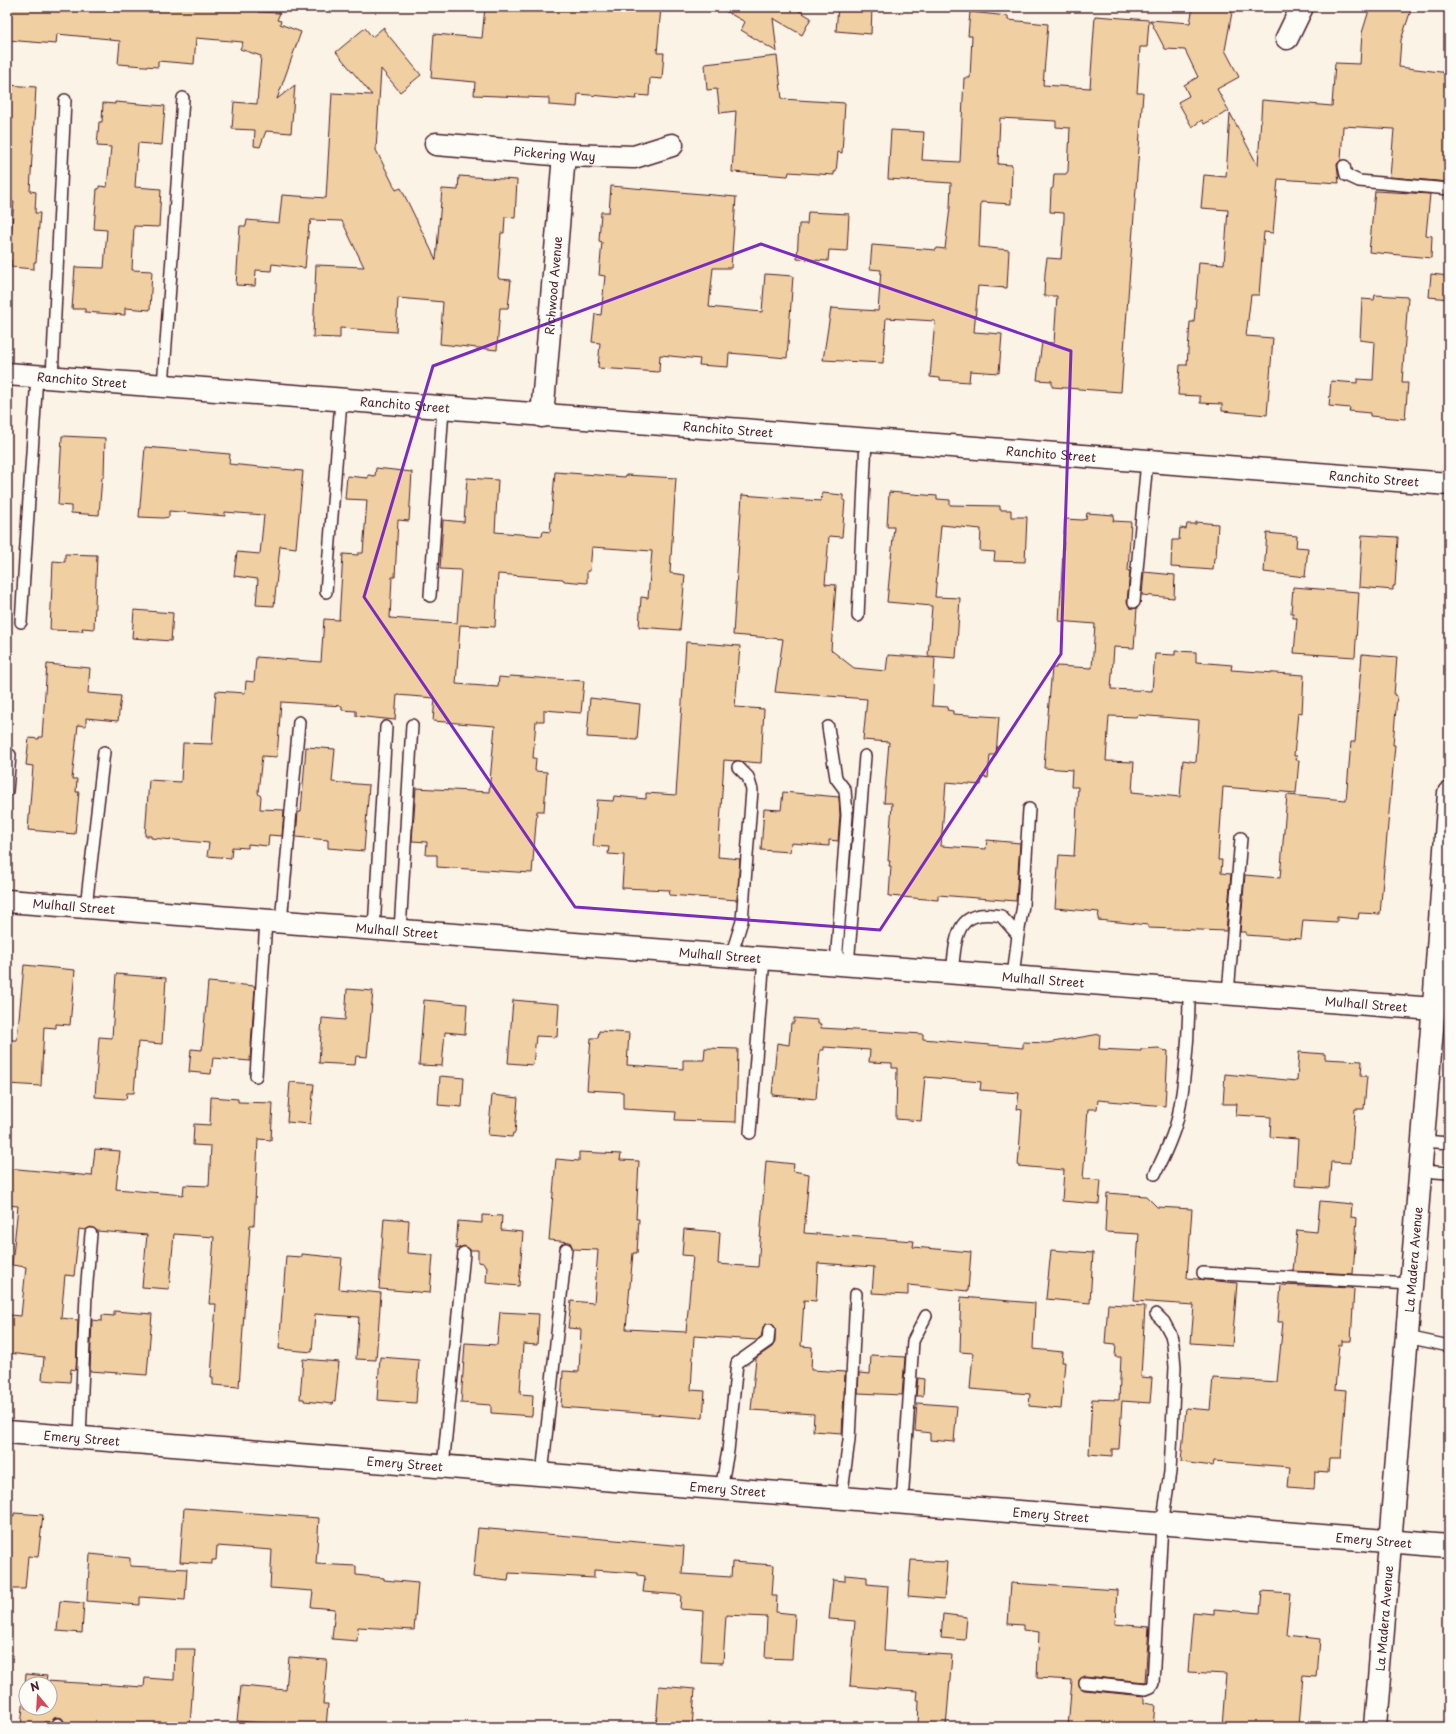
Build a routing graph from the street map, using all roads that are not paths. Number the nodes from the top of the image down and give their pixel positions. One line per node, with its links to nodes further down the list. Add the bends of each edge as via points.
1 (1302, 7): 2 (street)
2 (1287, 38)
3 (183, 98): 12 (lane)
4 (65, 100): 11 (lane)
5 (436, 144): 7 (street, Pickering Way)
6 (672, 145): 7 (street, Pickering Way, via 634,157)
7 (564, 155): 15 (street, Richwood Avenue)
8 (1344, 166): 9 (lane, via 1346,175 1359,181)
9 (1449, 189)
10 (7, 374): 11 (street, Ranchito Street)
11 (44, 377): 12 (street, Ranchito Street); 23 (lane)
12 (163, 387): 13 (street, Ranchito Street)
13 (342, 401): 14 (street, Ranchito Street); 19 (lane)
14 (443, 409): 15 (street, Ranchito Street); 20 (lane)
15 (542, 416): 16 (street, Ranchito Street)
16 (866, 439): 17 (street, Ranchito Street); 22 (lane)
17 (1147, 461): 18 (street, Ranchito Street); 21 (lane)
18 (1449, 484)
19 (326, 592)
20 (430, 596)
21 (1134, 602)
22 (858, 616)
23 (21, 622)
24 (299, 722): 39 (lane)
25 (412, 725): 41 (lane)
26 (386, 727): 40 (lane)
27 (828, 728): 45 (lane, via 836,778 845,790 847,815)
28 (104, 752): 38 (lane)
29 (10, 754): 32 (lane)
30 (864, 756): 45 (lane)
31 (738, 768): 43 (lane, via 748,777 752,790 742,920)
32 (7, 791)
33 (1449, 792): 35 (street, La Madera Avenue)
34 (1030, 808): 42 (lane, via 1023,905)
35 (1448, 814): 50 (street, La Madera Avenue)
36 (1241, 838): 49 (lane)
37 (7, 901): 38 (street, Mulhall Street)
38 (86, 907): 39 (street, Mulhall Street)
39 (273, 921): 40 (street, Mulhall Street); 51 (lane)
40 (374, 929): 41 (street, Mulhall Street)
41 (400, 931): 43 (street, Mulhall Street)
42 (1018, 935): 46 (lane, via 1001,916 977,915 966,921 958,931); 47 (lane)
43 (732, 956): 44 (street, Mulhall Street)
44 (764, 958): 45 (street, Mulhall Street); 52 (lane)
45 (842, 964): 46 (street, Mulhall Street)
46 (952, 972): 47 (street, Mulhall Street)
47 (1013, 977): 48 (street, Mulhall Street)
48 (1188, 991): 49 (street, Mulhall Street); 57 (lane, via 1189,1028 1178,1117)
49 (1228, 993): 50 (street, Mulhall Street)
50 (1439, 998): 53 (street, La Madera Avenue)
51 (256, 1076)
52 (750, 1133)
53 (1423, 1141): 54 (lane); 55 (street, La Madera Avenue)
54 (1449, 1143)
55 (1421, 1171): 56 (lane); 62 (street, La Madera Avenue)
56 (1449, 1173)
57 (1155, 1174)
58 (91, 1234): 70 (lane)
59 (566, 1249): 72 (lane)
60 (464, 1253): 71 (lane)
61 (1203, 1273): 62 (lane)
62 (1412, 1284): 67 (street, La Madera Avenue)
63 (856, 1294): 74 (lane, via 850,1440)
64 (1156, 1314): 76 (lane, via 1171,1335 1174,1359 1170,1472)
65 (926, 1316): 75 (lane, via 913,1342)
66 (769, 1330): 73 (lane, via 768,1341 737,1363 728,1451)
67 (1407, 1337): 68 (lane); 77 (street, La Madera Avenue)
68 (1449, 1346)
69 (7, 1432): 70 (street, Emery Street)
70 (80, 1438): 71 (street, Emery Street)
71 (443, 1467): 72 (street, Emery Street)
72 (542, 1475): 73 (street, Emery Street)
73 (721, 1489): 74 (street, Emery Street)
74 (841, 1499): 75 (street, Emery Street)
75 (902, 1503): 76 (street, Emery Street)
76 (1162, 1525): 77 (street, Emery Street); 79 (lane, via 1151,1687 1146,1689)
77 (1390, 1542): 78 (street, Emery Street); 80 (street, La Madera Avenue)
78 (1449, 1546)
79 (1085, 1683)
80 (1375, 1727)

